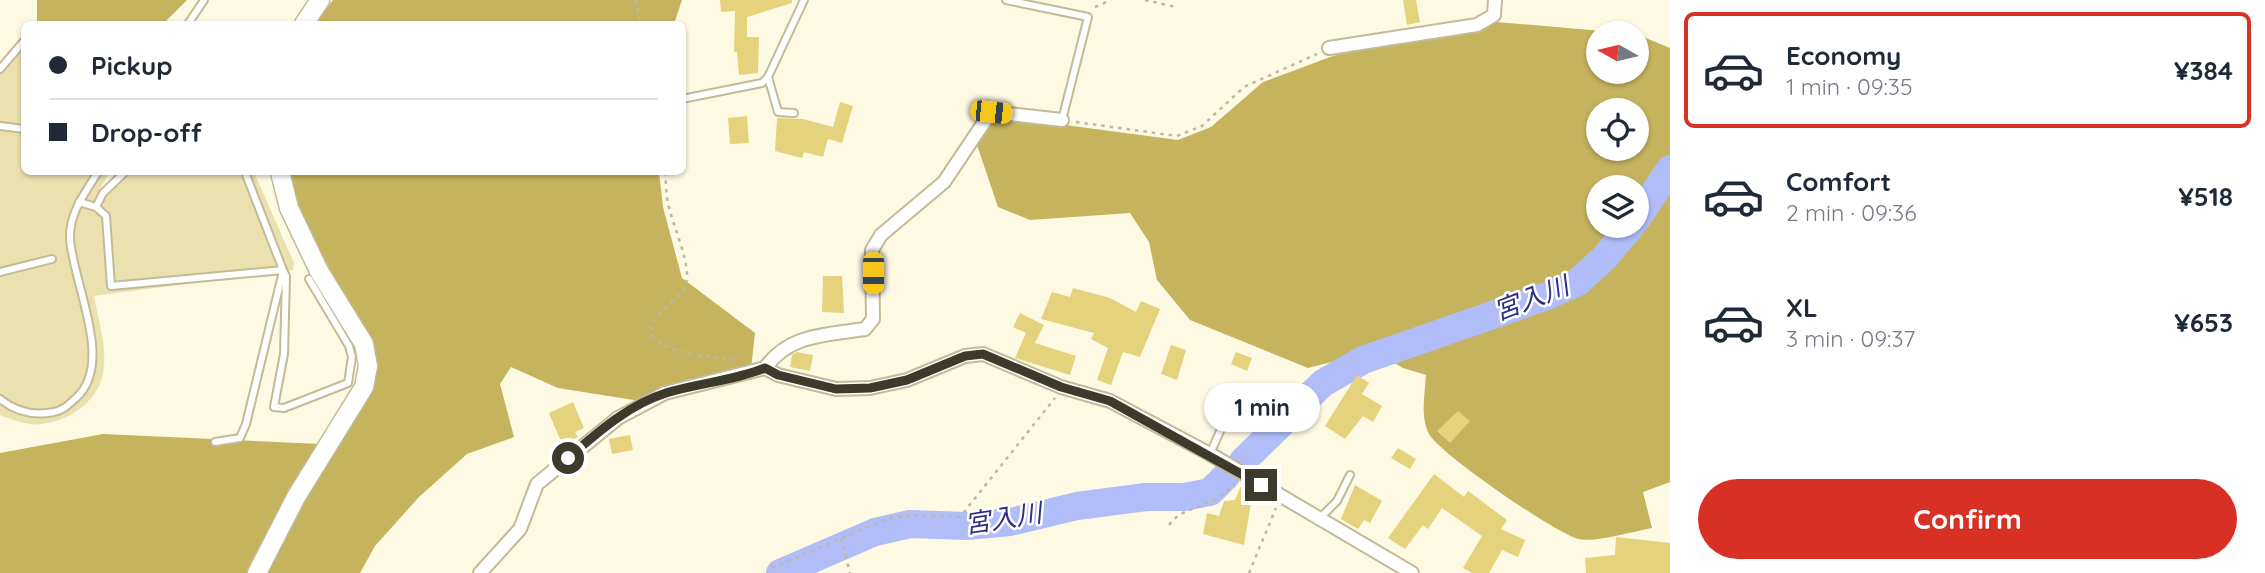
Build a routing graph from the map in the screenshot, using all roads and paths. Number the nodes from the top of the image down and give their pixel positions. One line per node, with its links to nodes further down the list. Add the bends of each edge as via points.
1 (204, 0): 11 (lane)
2 (320, 0): 12 (street)
3 (635, 0): 13 (path)
4 (804, 0): 17 (lane)
5 (1006, 0): 20 (lane, via 1088,17)
6 (1111, 0): 10 (path)
7 (1144, 0): 9 (path)
8 (1495, 0): 15 (street, via 1494,15 1478,25)
9 (1176, 7)
10 (1088, 10)
11 (190, 21)
12 (306, 21)
13 (640, 21)
14 (21, 44): 16 (lane)
15 (1329, 48): 20 (path, via 1244,88 1202,126 1177,136)
16 (0, 69)
17 (768, 77): 18 (lane, via 762,83); 19 (lane, via 778,112)
18 (686, 98)
19 (794, 113)
20 (1062, 120): 34 (street, via 991,112 944,182 881,235 872,250 873,319 865,329 796,340 775,353)
21 (0, 126): 22 (lane)
22 (21, 129)
23 (95, 175): 28 (lane)
24 (122, 175): 29 (lane)
25 (246, 175): 31 (lane)
26 (280, 175): 47 (street, via 289,208 363,344 368,366 364,387 296,497)
27 (665, 175): 34 (path, via 687,276 684,290 656,317 654,339 664,348)
28 (79, 202): 29 (lane); 36 (lane, via 70,238 93,349 93,371 81,393 62,410 37,415 9,407)
29 (96, 207): 31 (lane, via 106,216 111,286)
30 (52, 259): 32 (lane)
31 (283, 270): 33 (lane, via 284,354 274,407 284,408 348,383 349,346); 38 (lane, via 246,425 240,438)
32 (0, 272)
33 (309, 279)
34 (765, 368): 35 (street, via 836,389 870,388 983,354); 48 (street, via 665,393 618,418 537,484 520,528)
35 (1061, 387): 39 (street, via 1110,401); 45 (path, via 960,517 889,518)
36 (0, 399)
37 (1234, 399): 39 (lane)
38 (215, 442)
39 (1210, 454): 40 (street)
40 (1242, 474): 42 (street); 44 (path, via 1218,499 1177,513)
41 (1350, 475): 43 (lane, via 1337,501)
42 (1281, 497): 43 (street); 50 (path)
43 (1319, 519): 51 (street)
44 (1169, 524)
45 (841, 539): 46 (path); 49 (path)
46 (772, 568)
47 (257, 573)
48 (480, 573)
49 (850, 573)
50 (1249, 573)
51 (1412, 573)

